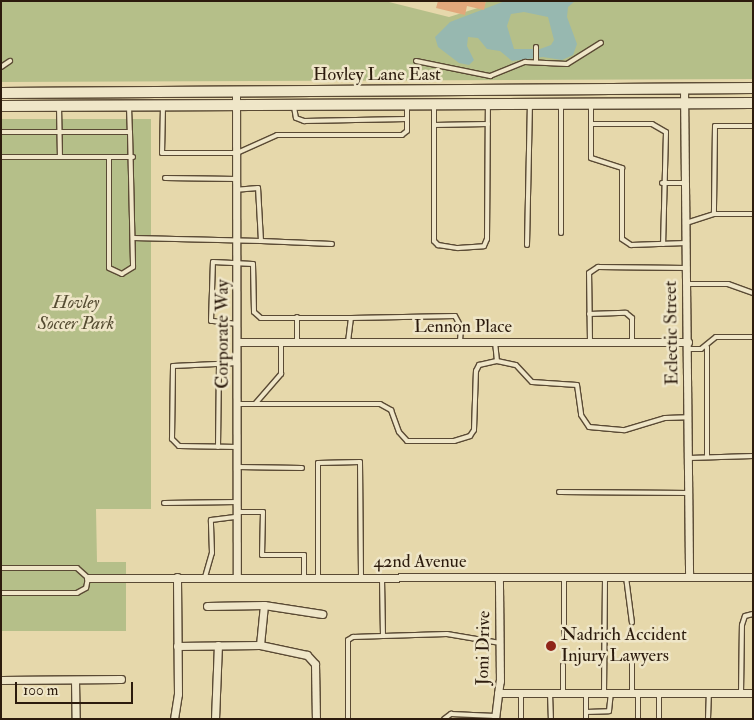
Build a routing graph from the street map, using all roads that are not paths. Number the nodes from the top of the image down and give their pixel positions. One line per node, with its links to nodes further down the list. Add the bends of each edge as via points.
1 (601, 43): 5 (lane, via 567,64)
2 (536, 47): 5 (lane)
3 (10, 61): 6 (lane)
4 (416, 61): 5 (lane, via 490,76)
5 (536, 62)
6 (1, 67)
7 (753, 88): 9 (street, Hovley Lane East)
8 (636, 89): 9 (street, Hovley Lane East); 12 (street, Hovley Lane East); 14 (street, via 596,98)
9 (684, 89): 15 (street, Eclectic Street)
10 (116, 92): 11 (street, Hovley Lane East); 13 (street, Hovley Lane East); 25 (street, via 78,96)
11 (236, 92): 12 (street, Hovley Lane East); 22 (street, Corporate Way)
12 (463, 92): 17 (street, via 414,98)
13 (1, 93)
14 (591, 103): 15 (street, Hovley Lane East); 21 (street, Hovley Lane East); 30 (lane)
15 (684, 103): 16 (street, Hovley Lane East); 44 (street, Eclectic Street)
16 (753, 103)
17 (407, 104): 18 (street, Hovley Lane East); 23 (street, Hovley Lane East); 28 (lane)
18 (434, 104): 19 (street, Hovley Lane East); 31 (lane)
19 (488, 104): 20 (street, Hovley Lane East); 29 (lane)
20 (530, 104): 21 (street, Hovley Lane East); 56 (lane)
21 (561, 104): 49 (lane)
22 (236, 105): 23 (street, Hovley Lane East); 27 (street, Hovley Lane East); 36 (street, Corporate Way)
23 (293, 105): 28 (lane, via 296,118 304,121)
24 (1, 106): 25 (street, Hovley Lane East)
25 (59, 106): 26 (street, Hovley Lane East); 34 (lane)
26 (128, 106): 27 (street, Hovley Lane East); 35 (lane)
27 (162, 106): 36 (lane, via 162,153)
28 (407, 119): 36 (lane, via 407,131 402,135 277,135)
29 (488, 124): 31 (lane); 31 (lane, via 487,239 484,246 458,248 438,245 434,240)
30 (591, 124): 43 (lane, via 652,124 666,132); 55 (lane, via 591,158 598,164 618,164 622,168 622,239 631,245)
31 (434, 125)
32 (753, 126): 46 (lane, via 714,126)
33 (1, 132): 34 (lane)
34 (60, 132): 35 (lane); 39 (lane)
35 (130, 132): 37 (lane)
36 (237, 153): 42 (street, Corporate Way)
37 (132, 156): 40 (lane); 50 (lane)
38 (1, 157): 39 (lane)
39 (60, 157): 40 (lane)
40 (109, 157): 50 (lane, via 109,268 114,272 122,274 133,267)
41 (165, 178): 42 (lane)
42 (237, 179): 45 (street, Corporate Way)
43 (662, 183): 44 (lane); 55 (lane)
44 (685, 183): 48 (street, Eclectic Street)
45 (237, 190): 51 (street, Corporate Way); 52 (lane, via 258,188)
46 (714, 214): 47 (lane); 48 (lane)
47 (753, 214)
48 (686, 223): 53 (street, Eclectic Street)
49 (561, 233)
50 (133, 238): 51 (lane)
51 (238, 240): 52 (lane); 57 (street, Corporate Way)
52 (261, 241): 54 (lane)
53 (686, 243): 55 (lane); 58 (street, Eclectic Street)
54 (332, 244)
55 (663, 244)
56 (527, 245)
57 (238, 261): 62 (lane, via 253,264 257,316); 64 (street, Corporate Way); 64 (lane, via 211,265 211,314 215,324)
58 (686, 268): 59 (street, Eclectic Street); 61 (lane, via 598,267 589,273)
59 (687, 284): 60 (lane, via 728,284); 74 (street, Eclectic Street)
60 (753, 293)
61 (589, 314): 72 (lane); 73 (lane, via 626,313 632,318)
62 (297, 317): 63 (lane); 68 (lane)
63 (352, 318): 69 (lane); 70 (lane, via 454,316 461,327)
64 (238, 324): 66 (street, Corporate Way)
65 (753, 337): 75 (lane, via 716,337)
66 (238, 342): 67 (street, Lennon Place); 77 (street, Corporate Way)
67 (281, 342): 68 (street, Lennon Place); 80 (lane, via 281,374)
68 (297, 342): 69 (street, Lennon Place)
69 (348, 342): 70 (street, Lennon Place)
70 (460, 342): 71 (street, Lennon Place)
71 (495, 342): 72 (street, Lennon Place); 76 (lane)
72 (590, 342): 73 (street, Lennon Place)
73 (632, 342): 74 (street, Lennon Place)
74 (688, 345): 75 (lane); 81 (street, Eclectic Street)
75 (707, 346): 85 (lane)
76 (497, 361): 80 (lane, via 479,364 474,430 470,436 454,441 407,441 399,432 391,410 380,404); 81 (lane, via 516,365 532,382 577,385 584,422 599,430 625,430 665,418)
77 (238, 363): 78 (lane); 79 (street, Corporate Way)
78 (219, 364): 82 (lane); 82 (lane, via 173,366 172,439 179,446)
79 (238, 404): 80 (lane); 83 (street, Corporate Way)
80 (255, 404)
81 (688, 417): 86 (street, Eclectic Street)
82 (218, 447): 83 (lane)
83 (238, 447): 87 (street, Corporate Way)
84 (753, 456): 85 (lane)
85 (707, 457): 86 (lane)
86 (689, 458): 90 (street, Eclectic Street)
87 (238, 467): 88 (lane); 91 (street, Corporate Way)
88 (302, 468)
89 (559, 492): 90 (lane)
90 (689, 493): 106 (street, Eclectic Street)
91 (238, 502): 92 (lane); 93 (street, Corporate Way)
92 (164, 503)
93 (238, 515): 96 (lane, via 211,520 212,553); 97 (street, Corporate Way); 98 (lane, via 262,512 262,555 304,555)
94 (1, 568): 108 (lane, via 77,568)
95 (177, 577): 96 (street, 42nd Avenue); 108 (street, 42nd Avenue); 120 (street)
96 (205, 577): 97 (street, 42nd Avenue)
97 (237, 577): 98 (street, 42nd Avenue)
98 (304, 577): 99 (street, 42nd Avenue)
99 (318, 577): 100 (street, 42nd Avenue); 100 (lane, via 318,463 360,462)
100 (361, 577): 101 (street, 42nd Avenue)
101 (382, 577): 102 (street, 42nd Avenue); 116 (lane)
102 (499, 577): 103 (street, 42nd Avenue); 117 (street, Joni Drive)
103 (564, 577): 104 (street, 42nd Avenue); 115 (lane)
104 (605, 577): 105 (street, 42nd Avenue); 128 (lane)
105 (626, 577): 106 (street, 42nd Avenue); 114 (lane)
106 (689, 577): 107 (street, 42nd Avenue)
107 (753, 577)
108 (88, 578): 109 (lane, via 86,588 77,593)
109 (1, 593)
110 (264, 605): 111 (street); 112 (street); 119 (street)
111 (207, 606)
112 (322, 614)
113 (753, 614): 132 (lane, via 745,616 742,625)
114 (632, 623)
115 (564, 634)
116 (383, 636): 117 (lane, via 447,634); 143 (lane, via 353,636 348,640)
117 (500, 643): 134 (street, Joni Drive)
118 (218, 645): 119 (street); 120 (street); 141 (street)
119 (260, 645): 142 (street, via 313,658)
120 (177, 646): 140 (street, via 178,694)
121 (632, 663): 129 (lane)
122 (563, 665): 126 (lane)
123 (120, 679): 125 (street)
124 (1, 680): 125 (street)
125 (75, 680): 139 (street)
126 (563, 693): 127 (street); 136 (street)
127 (586, 693): 128 (street); 137 (lane)
128 (608, 693): 129 (street); 137 (lane, via 609,712)
129 (635, 693): 130 (street); 148 (lane)
130 (659, 693): 131 (street); 149 (lane)
131 (709, 693): 132 (street); 150 (lane)
132 (741, 693): 133 (street)
133 (753, 693)
134 (498, 694): 135 (street); 138 (street, Joni Drive)
135 (521, 694): 136 (street); 145 (lane)
136 (550, 694): 146 (lane)
137 (586, 712): 147 (lane)
138 (495, 717): 144 (lane, via 451,714)
139 (76, 719)
140 (174, 719)
141 (215, 719)
142 (316, 719)
143 (348, 719)
144 (444, 719)
145 (521, 719)
146 (551, 719)
147 (586, 719)
148 (638, 719)
149 (659, 719)
150 (708, 719)

